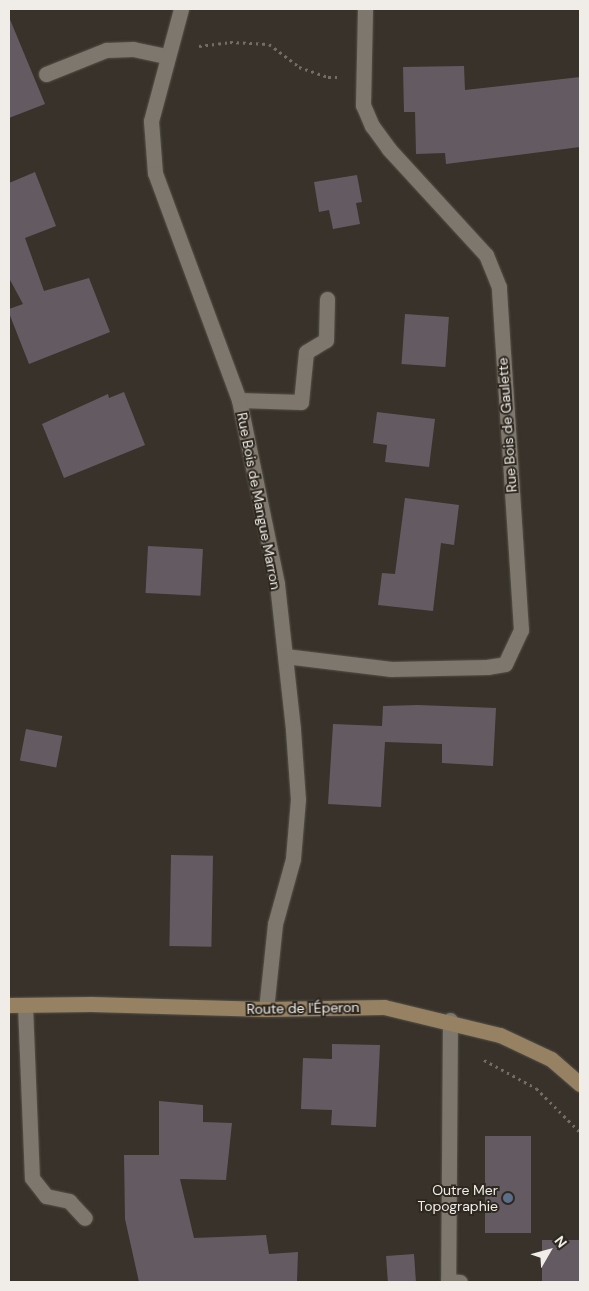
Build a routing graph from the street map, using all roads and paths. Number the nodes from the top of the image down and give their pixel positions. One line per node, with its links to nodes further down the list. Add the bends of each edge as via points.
1 (181, 9): 3 (street, Rue Bois de Mangue Marron)
2 (365, 9): 5 (street, Rue Bois de Gaulette)
3 (166, 56): 4 (street, via 133,48 106,50); 5 (path, via 200,46 230,42 269,44 299,67 321,75); 7 (street, Rue Bois de Mangue Marron, via 151,121 156,172)
4 (46, 74)
5 (364, 77): 8 (street, Rue Bois de Gaulette, via 363,105 372,126 486,255 498,288 520,630 505,664 487,667 391,669)
6 (327, 299): 7 (street, via 326,340 306,352 301,402)
7 (239, 400): 8 (street, Rue Bois de Mangue Marron, via 277,584)
8 (285, 656): 11 (street, Rue Bois de Mangue Marron, via 298,799 293,859 275,924)
9 (9, 1005): 10 (main road, Route de l'Éperon)
10 (25, 1005): 11 (main road, Route de l'Éperon); 16 (street, via 32,1178 46,1196 69,1201)
11 (266, 1009): 12 (main road, Route de l'Éperon, via 384,1007)
12 (450, 1020): 13 (street); 14 (main road, Route de l'Éperon, via 500,1035 551,1059)
13 (450, 1043): 15 (path, via 536,1088); 17 (street, via 448,1281)
14 (580, 1084)
15 (580, 1132)
16 (85, 1218)
17 (460, 1282)

